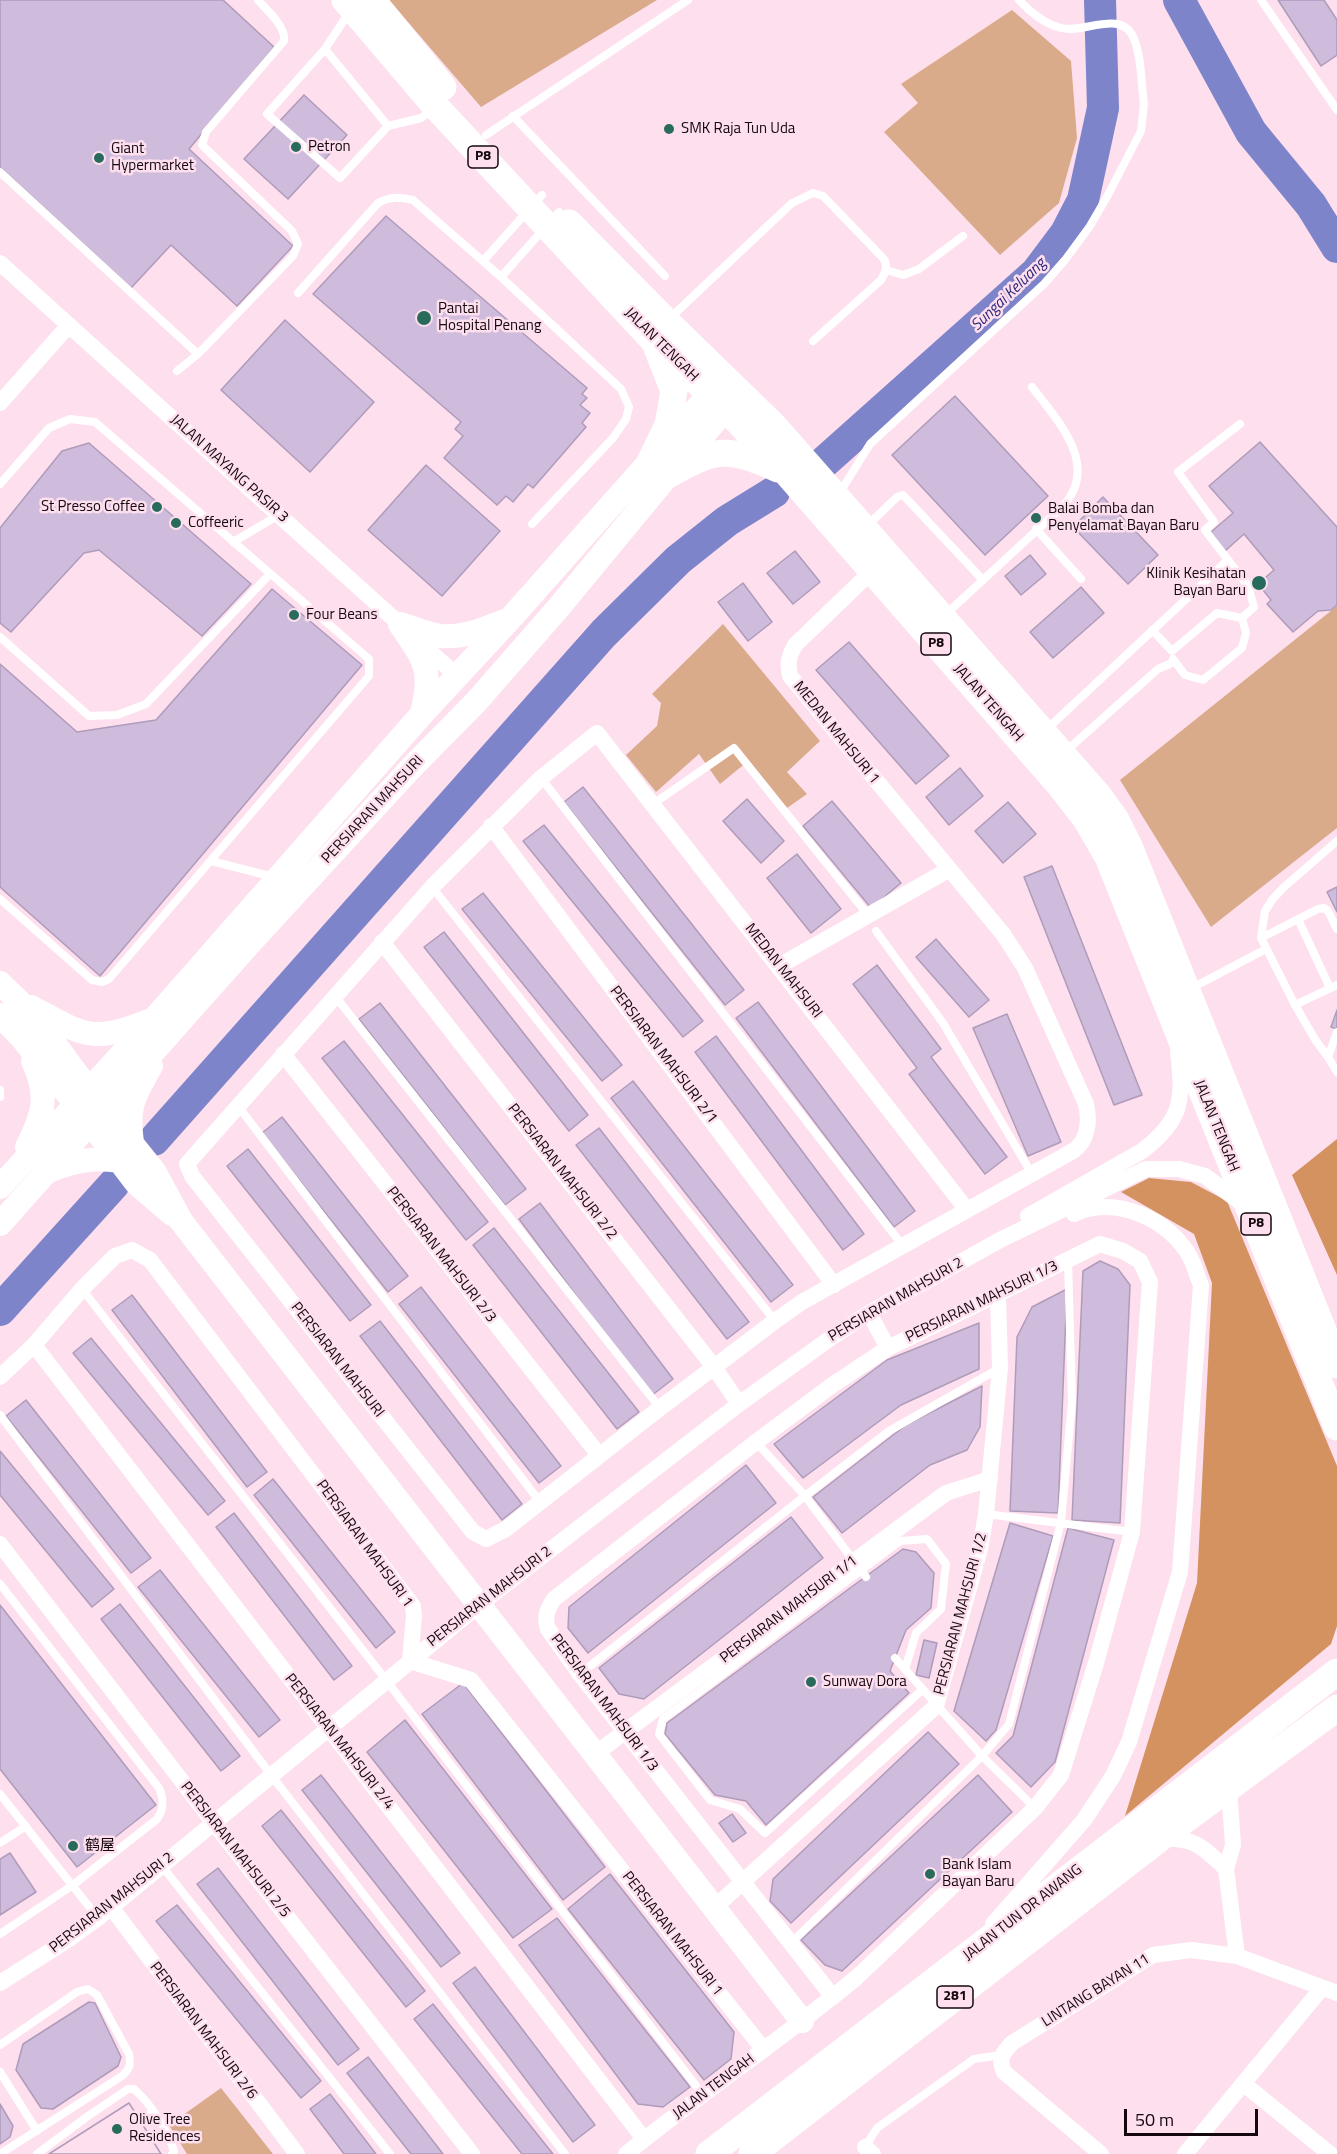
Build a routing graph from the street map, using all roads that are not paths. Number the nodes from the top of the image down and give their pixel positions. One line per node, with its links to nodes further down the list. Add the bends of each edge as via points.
1 (258, 0): 24 (lane, via 281,27 284,41 206,132 202,145 292,231 298,244 292,256)
2 (688, 0): 9 (lane)
3 (1019, 0): 33 (lane, via 1045,23 1064,29 1113,22 1128,29 1134,38 1144,104 1141,131 1096,215 1065,260 1044,284 870,444)
4 (1261, 0): 8 (lane)
5 (356, 3): 6 (lane); 7 (main road, JALAN TENGAH / P8); 11 (main road, JALAN TENGAH / P8)
6 (325, 49): 10 (lane); 10 (lane, via 267,114 340,178)
7 (440, 104): 10 (lane, via 422,118); 13 (main road, JALAN TENGAH / P8)
8 (1337, 110)
9 (513, 116): 11 (lane); 18 (lane)
10 (388, 126)
11 (486, 135): 13 (main road, JALAN TENGAH / P8)
12 (0, 172): 24 (lane)
13 (544, 210): 15 (lane); 19 (lane); 22 (main road, JALAN TENGAH / P8)
14 (963, 236): 17 (lane, via 919,269 903,274)
15 (483, 261): 19 (lane); 20 (lane, via 413,200 389,197 378,203)
16 (0, 263): 21 (street, JALAN MAYANG PASIR 3)
17 (886, 270): 22 (lane, via 886,262 823,196 813,193 792,203); 23 (lane, via 881,280)
18 (665, 276)
19 (501, 277): 35 (lane, via 621,389 629,407 626,419 612,438)
20 (298, 293)
21 (69, 325): 28 (street); 34 (street, JALAN MAYANG PASIR 3)
22 (660, 331): 27 (main road, JALAN TENGAH / P8); 30 (main road, via 674,391)
23 (813, 341)
24 (198, 354): 25 (lane)
25 (177, 371)
26 (1032, 387): 36 (lane, via 1063,428 1074,450 1078,471 1070,498)
27 (725, 393): 30 (street, PERSIARAN MAHSURI); 31 (main road, JALAN TENGAH / P8); 33 (main road, JALAN TENGAH / P8, via 774,426)
28 (0, 403)
29 (1240, 424): 39 (lane, via 1178,472 1214,522 1205,530)
30 (659, 468): 31 (main road, via 714,453 739,454); 44 (street, PERSIARAN MAHSURI); 47 (street, PERSIARAN MAHSURI)
31 (785, 471): 37 (main road, JALAN TENGAH / P8)
32 (0, 484): 38 (lane, via 49,428 70,419 95,422)
33 (837, 497): 37 (main road, JALAN TENGAH / P8)
34 (279, 515): 38 (lane); 48 (street, JALAN MAYANG PASIR 3, via 336,561)
35 (532, 524)
36 (1036, 529): 42 (lane); 43 (lane)
37 (856, 536): 40 (main road, JALAN TENGAH / P8); 43 (lane, via 903,495); 45 (main road, JALAN TENGAH / P8)
38 (233, 542): 41 (lane)
39 (1228, 560): 46 (lane, via 1248,586 1254,607); 49 (lane)
40 (872, 571): 63 (street, MEDAN MAHSURI 1, via 795,645 789,655 790,676); 82 (main road, JALAN TENGAH / P8, via 1057,782 1092,828 1108,857)
41 (270, 574): 50 (lane, via 146,704 117,714 89,716); 62 (lane, via 369,658 369,676)
42 (1081, 579)
43 (983, 580): 45 (lane)
44 (559, 607): 53 (street, via 533,621 480,674); 56 (street, PERSIARAN MAHSURI)
45 (942, 618): 55 (main road, JALAN TENGAH / P8)
46 (1242, 618): 51 (lane, via 1217,613); 52 (lane, via 1246,633 1242,648 1203,680 1185,675)
47 (510, 619): 48 (street, via 456,636 440,636); 53 (street, PERSIARAN MAHSURI)
48 (400, 624): 53 (street, JALAN MAYANG PASIR 3); 54 (street, via 421,655 428,674)
49 (1152, 630): 51 (lane); 55 (lane)
50 (0, 637)
51 (1172, 651): 52 (lane)
52 (1174, 662): 57 (lane, via 1158,669)
53 (458, 675): 54 (street, PERSIARAN MAHSURI); 56 (street, via 460,697)
54 (422, 714): 64 (street, PERSIARAN MAHSURI)
55 (1043, 732): 57 (main road, JALAN TENGAH / P8)
56 (430, 748): 83 (street, PERSIARAN MAHSURI)
57 (1062, 754): 77 (main road, JALAN TENGAH / P8, via 1116,820)
58 (541, 778): 59 (street, MEDAN MAHSURI, via 597,733); 60 (street); 101 (lane)
59 (653, 804): 67 (lane, via 734,748); 74 (street, MEDAN MAHSURI)
60 (491, 826): 65 (street); 103 (street, PERSIARAN MAHSURI 2/1)
61 (1337, 841): 71 (lane, via 1272,900 1265,911)
62 (211, 861): 64 (lane); 66 (lane, via 109,979 102,982 92,980)
63 (948, 870): 67 (street); 95 (street, MEDAN MAHSURI 1, via 1003,934 1025,968 1086,1104 1089,1122 1082,1144)
64 (278, 878): 83 (street, PERSIARAN MAHSURI)
65 (432, 887): 72 (street); 107 (lane)
66 (0, 899)
67 (868, 915): 74 (street)
68 (1298, 919): 69 (lane, via 1324,908); 71 (lane); 76 (lane)
69 (1337, 929)
70 (876, 932): 95 (lane, via 943,1023)
71 (1261, 938): 73 (lane)
72 (382, 942): 78 (street); 111 (street, PERSIARAN MAHSURI 2/2)
73 (1266, 949): 77 (lane); 80 (lane)
74 (779, 966): 98 (street, MEDAN MAHSURI)
75 (0, 983): 79 (street)
76 (1334, 987): 80 (lane)
77 (1187, 991): 110 (main road, JALAN TENGAH / P8)
78 (335, 996): 86 (street); 115 (lane)
79 (21, 1001): 83 (street, via 64,1025 94,1035); 91 (street)
80 (1295, 1005): 87 (lane)
81 (0, 1015): 85 (street)
82 (1174, 1022): 97 (main road, JALAN TENGAH / P8); 100 (street, via 1182,1088 1171,1124 1142,1151 1033,1213)
83 (163, 1025): 91 (street, PERSIARAN MAHSURI); 93 (street, via 132,1104)
84 (1337, 1032): 87 (lane)
85 (21, 1037): 91 (street); 96 (street, via 39,1074 44,1097 39,1124)
86 (282, 1054): 92 (street); 119 (street, PERSIARAN MAHSURI 2/3)
87 (1328, 1057): 88 (lane)
88 (1337, 1072)
89 (0, 1090): 90 (lane)
90 (0, 1097)
91 (89, 1106): 93 (street); 94 (street, PERSIARAN MAHSURI); 96 (street, PERSIARAN MAHSURI)
92 (238, 1106): 122 (lane); 122 (street, PERSIARAN MAHSURI, via 187,1164 192,1176 473,1532 486,1539 506,1529)
93 (125, 1152): 94 (street, via 76,1161); 129 (street, via 137,1184 181,1221)
94 (49, 1171): 99 (street, PERSIARAN MAHSURI)
95 (1032, 1174): 98 (street)
96 (7, 1180)
97 (1250, 1209): 100 (street, via 1205,1176 1179,1169 1146,1169); 117 (main road, JALAN TENGAH / P8)
98 (967, 1210): 101 (street)
99 (0, 1224)
100 (1000, 1240): 106 (street, PERSIARAN MAHSURI 2); 162 (street, via 1037,1233 1082,1210 1104,1205 1122,1208 1148,1218 1172,1235 1190,1257 1201,1285 1180,1572 1128,1742 1113,1776 1084,1820)
101 (903, 1246): 103 (street)
102 (1068, 1260): 105 (street, PERSIARAN MAHSURI 1/3); 124 (lane, via 1072,1402); 125 (street, PERSIARAN MAHSURI 1/3, via 1100,1244 1140,1261 1150,1282)
103 (834, 1285): 107 (street)
104 (82, 1290): 108 (street, PERSIARAN MAHSURI 1); 132 (street, PERSIARAN MAHSURI 1, via 115,1256 132,1250 150,1260 413,1606); 136 (lane)
105 (998, 1295): 109 (street, PERSIARAN MAHSURI 1/3); 112 (street, PERSIARAN MAHSURI 1/2)
106 (869, 1313): 109 (street); 114 (street, PERSIARAN MAHSURI 2)
107 (775, 1320): 111 (street)
108 (34, 1345): 113 (street, PERSIARAN MAHSURI 1); 141 (street, PERSIARAN MAHSURI 2/4)
109 (888, 1348): 118 (street, PERSIARAN MAHSURI 1/3)
110 (1337, 1365)
111 (714, 1367): 114 (street, PERSIARAN MAHSURI 2/2); 115 (street)
112 (1000, 1368): 120 (street, PERSIARAN MAHSURI 1/2); 121 (lane, via 889,1431)
113 (0, 1377)
114 (739, 1404): 129 (street, PERSIARAN MAHSURI 2)
115 (660, 1408): 119 (street)
116 (0, 1415): 145 (lane)
117 (1337, 1426)
118 (756, 1442): 121 (lane); 135 (street, PERSIARAN MAHSURI 1/3, via 554,1599 545,1622)
119 (599, 1455): 122 (street)
120 (990, 1479): 123 (street, PERSIARAN MAHSURI 1/2); 127 (street, PERSIARAN MAHSURI 1/1, via 946,1493)
121 (805, 1496): 127 (lane); 135 (lane)
122 (540, 1502)
123 (986, 1514): 124 (lane); 139 (street, PERSIARAN MAHSURI 1/2, via 980,1549)
124 (1061, 1522): 125 (lane); 144 (lane, via 1009,1724)
125 (1132, 1532): 148 (street, PERSIARAN MAHSURI 1/3, via 1060,1775)
126 (0, 1544): 149 (street, PERSIARAN MAHSURI 2/5)
127 (860, 1570): 133 (lane, via 900,1541 927,1539 946,1564 941,1609 916,1633); 137 (lane, via 663,1719 659,1734 710,1800 740,1809 765,1833); 142 (street, PERSIARAN MAHSURI 1/1)
128 (0, 1584): 156 (lane, via 159,1788 163,1800 162,1812 156,1820)
129 (479, 1605): 132 (street, PERSIARAN MAHSURI 2); 143 (street)
130 (1337, 1657): 138 (main road)
131 (895, 1658): 133 (lane)
132 (410, 1661): 136 (street, PERSIARAN MAHSURI 2); 168 (street, PERSIARAN MAHSURI 1, via 471,1680)
133 (905, 1670): 137 (lane)
134 (1337, 1672): 138 (main road, JALAN TUN DR AWANG / 281)
135 (580, 1674): 142 (street, PERSIARAN MAHSURI 1/3)
136 (387, 1680): 141 (street, PERSIARAN MAHSURI 2); 172 (lane)
137 (922, 1690): 139 (lane)
138 (1308, 1694): 162 (main road, JALAN TUN DR AWANG / 281)
139 (936, 1706): 144 (lane); 155 (street, PERSIARAN MAHSURI 1/2)
140 (1332, 1712): 146 (main road, JALAN TUN DR AWANG / 281)
141 (329, 1728): 145 (street, PERSIARAN MAHSURI 2); 176 (street, PERSIARAN MAHSURI 2/4)
142 (625, 1731): 143 (street, PERSIARAN MAHSURI 1/1); 155 (street, PERSIARAN MAHSURI 1/3)
143 (595, 1754): 157 (street)
144 (982, 1756): 148 (lane); 160 (lane)
145 (272, 1775): 149 (street, PERSIARAN MAHSURI 2); 186 (lane)
146 (1228, 1789): 151 (main road, JALAN TUN DR AWANG / 281); 154 (street, via 1233,1845)
147 (0, 1794): 150 (lane)
148 (1035, 1808): 165 (street, PERSIARAN MAHSURI 1/3)
149 (214, 1822): 153 (street, PERSIARAN MAHSURI 2); 185 (street, PERSIARAN MAHSURI 2/5)
150 (26, 1826): 152 (lane); 156 (lane)
151 (1159, 1839): 154 (street, via 1177,1838 1199,1845); 189 (main road, JALAN TUN DR AWANG / 281)
152 (0, 1843)
153 (161, 1865): 158 (street, PERSIARAN MAHSURI 2); 184 (lane)
154 (1226, 1869): 161 (street)
155 (742, 1883): 157 (street, PERSIARAN MAHSURI 1/2); 160 (street, PERSIARAN MAHSURI 1/3)
156 (73, 1885): 158 (lane); 159 (lane)
157 (714, 1908): 166 (street)
158 (104, 1912): 163 (street, PERSIARAN MAHSURI 2); 183 (street, PERSIARAN MAHSURI 2/6)
159 (0, 1935)
160 (791, 1943): 165 (street, PERSIARAN MAHSURI 1/3)
161 (1237, 1956): 164 (street, LINTANG BAYAN 11); 169 (street, LINTANG BAYAN 11, via 1191,1950 1153,1955 1012,2043)
162 (956, 1964): 188 (main road, JALAN TUN DR AWANG / 281)
163 (0, 1983)
164 (1329, 1990): 171 (street)
165 (833, 1997): 166 (street, PERSIARAN MAHSURI 1/3)
166 (802, 2021): 168 (street, JALAN TENGAH)
167 (0, 2045): 175 (lane, via 77,1992 88,1989 97,1995 129,2054 131,2063 122,2076)
168 (764, 2050): 172 (street, JALAN TENGAH)
169 (1001, 2055): 178 (lane, via 974,2059 877,2128); 190 (street, via 999,2062 1004,2072)
170 (0, 2072): 175 (lane)
171 (1244, 2084): 191 (street); 192 (street)
172 (704, 2096): 176 (street, JALAN TENGAH)
173 (153, 2111): 174 (lane); 181 (lane, via 143,2096 134,2089 128,2090); 182 (lane, via 172,2145)
174 (144, 2118)
175 (37, 2131): 177 (lane)
176 (644, 2139): 187 (street, JALAN TENGAH)
177 (15, 2145): 179 (lane); 180 (lane)
178 (869, 2151)
179 (0, 2154)
180 (20, 2154)
181 (37, 2154)
182 (172, 2154)
183 (297, 2154)
184 (390, 2154)
185 (472, 2154)
186 (565, 2154)
187 (626, 2154)
188 (709, 2154)
189 (752, 2154)
190 (1101, 2154)
191 (1185, 2154)
192 (1330, 2154)

